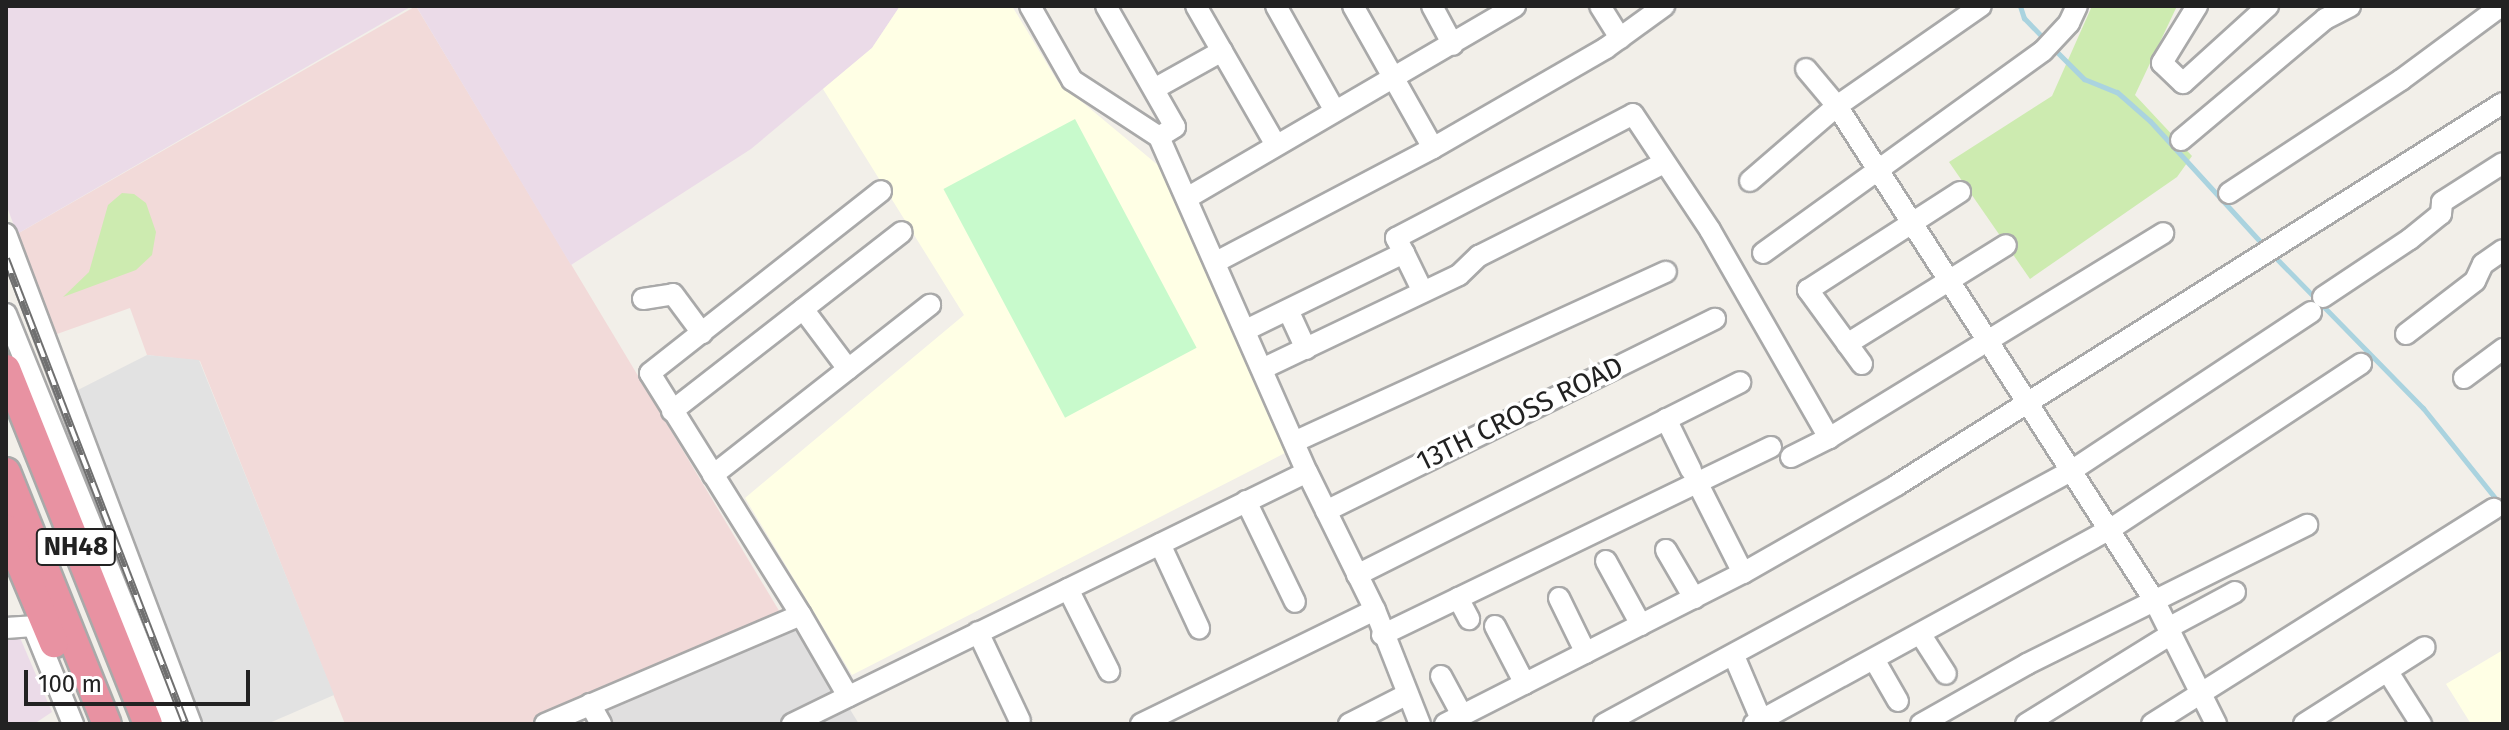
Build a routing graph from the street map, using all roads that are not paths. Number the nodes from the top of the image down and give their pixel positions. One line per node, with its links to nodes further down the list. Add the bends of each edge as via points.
1 (1030, 6): 25 (street, via 1072,80)
2 (1106, 6): 21 (street)
3 (1196, 6): 18 (street)
4 (1276, 6): 24 (street)
5 (1353, 6): 20 (street)
6 (1432, 6): 17 (street)
7 (1514, 6): 17 (street)
8 (1600, 6): 16 (street)
9 (1664, 6): 16 (street)
10 (1981, 6): 23 (street)
11 (2077, 6): 31 (street, via 2043,51)
12 (2197, 6): 15 (street, via 2162,63 2183,83)
13 (2350, 6): 26 (street, via 2325,19)
14 (2501, 6): 35 (street, via 2401,80)
15 (2259, 9)
16 (1620, 38): 28 (street)
17 (1453, 45): 20 (street)
18 (1222, 51): 21 (street); 27 (street)
19 (1806, 69): 23 (street)
20 (1392, 77): 24 (street); 28 (street)
21 (1154, 89): 25 (street, via 1175,127)
22 (2503, 103): 69 (street)
23 (1837, 106): 31 (street); 32 (street)
24 (1335, 111): 27 (street)
25 (1159, 137): 36 (street)
26 (2181, 140)
27 (1276, 145): 36 (street)
28 (1433, 148): 45 (street)
29 (1664, 163): 43 (street, via 1633,114 1396,238); 48 (street, via 1479,256 1459,275); 73 (street, via 1710,230)
30 (2503, 163): 77 (street, via 2442,202 2441,214 2410,239)
31 (1876, 167): 37 (street); 44 (street)
32 (1750, 181)
33 (881, 191): 56 (street)
34 (1960, 192): 37 (street)
35 (2229, 193)
36 (1187, 198): 45 (street)
37 (1912, 224): 47 (street); 59 (street, via 1808,290)
38 (902, 232): 51 (street)
39 (2163, 233): 58 (street)
40 (6, 234): 136 (street)
41 (2006, 245): 47 (street)
42 (2503, 250): 57 (street, via 2483,264 2475,281)
43 (1404, 253): 48 (street); 52 (street)
44 (1763, 253)
45 (1216, 262): 55 (street)
46 (1666, 272): 74 (street)
47 (1949, 281): 58 (street); 59 (street)
48 (1423, 292): 60 (street)
49 (643, 299): 56 (street, via 673,294)
50 (930, 305): 65 (street)
51 (803, 309): 65 (street); 70 (street)
52 (1288, 310): 55 (street); 60 (street)
53 (6, 314): 135 (street)
54 (1715, 319): 84 (street, 13TH CROSS ROAD)
55 (1246, 330): 66 (street)
56 (702, 333): 70 (street, via 650,373)
57 (2406, 334)
58 (1989, 343): 69 (street); 73 (street)
59 (1847, 344): 62 (street)
60 (1306, 349): 66 (street)
61 (2503, 349): 67 (street)
62 (1862, 364)
63 (2361, 364): 87 (street)
64 (6, 369): 134 (highway, NH48)
65 (848, 369): 80 (street)
66 (1262, 369): 74 (street)
67 (2464, 378)
68 (1740, 382): 71 (street)
69 (2029, 405): 77 (street); 92 (street)
70 (672, 411): 80 (street)
71 (1666, 419): 81 (street); 93 (street)
72 (6, 422): 133 (highway)
73 (1829, 438): 76 (street)
74 (1294, 442): 79 (street)
75 (1771, 447): 81 (street)
76 (1791, 457)
77 (2071, 471): 87 (street); 115 (street)
78 (6, 472): 132 (highway)
79 (1307, 472): 82 (street); 84 (street)
80 (713, 475): 102 (street)
81 (1694, 476): 92 (street); 96 (street)
82 (1246, 501): 88 (street); 100 (street)
83 (2494, 509): 123 (street)
84 (1326, 511): 93 (street)
85 (2307, 525): 99 (street)
86 (6, 529): 129 (highway, NH48)
87 (2109, 530): 99 (street); 112 (street)
88 (1160, 544): 94 (street); 108 (street)
89 (1666, 550): 98 (street)
90 (1606, 561): 104 (street)
91 (6, 562): 105 (street)
92 (1743, 573): 98 (street)
93 (1357, 575): 101 (street)
94 (1068, 589): 110 (street); 117 (street)
95 (2235, 592): 109 (street)
96 (1458, 598): 103 (street); 111 (street)
97 (1559, 598): 114 (street)
98 (1694, 598): 104 (street)
99 (2154, 600): 109 (street); 144 (street)
100 (1295, 602)
101 (1375, 610): 111 (street); 140 (street)
102 (801, 615): 124 (street); 126 (street)
103 (1469, 619)
104 (1641, 625): 114 (street)
105 (33, 626): 107 (street); 129 (street)
106 (1495, 626): 121 (street)
107 (6, 628)
108 (1199, 628)
109 (2170, 631): 123 (street); 145 (street)
110 (978, 632): 124 (street); 128 (street)
111 (1382, 635): 122 (street)
112 (1921, 635): 116 (street); 119 (street)
113 (2425, 647): 118 (street)
114 (1586, 653): 121 (street)
115 (1734, 656): 131 (street); 143 (street)
116 (1875, 661): 125 (street); 131 (street)
117 (1109, 671)
118 (2388, 672): 130 (street); 148 (street)
119 (1946, 674)
120 (1441, 676): 127 (street)
121 (1525, 684): 127 (street)
122 (1406, 695): 141 (street); 142 (street)
123 (2201, 695): 146 (street); 147 (street)
124 (848, 696): 139 (street)
125 (1898, 701)
126 (590, 704): 137 (street); 138 (street)
127 (1454, 720)
128 (1020, 721)
129 (74, 722)
130 (2315, 722)
131 (1759, 723)
132 (107, 724)
133 (127, 724)
134 (148, 724)
135 (172, 724)
136 (191, 724)
137 (545, 724)
138 (601, 724)
139 (792, 724)
140 (1141, 724)
141 (1349, 724)
142 (1420, 724)
143 (1604, 724)
144 (1921, 724)
145 (2026, 724)
146 (2152, 724)
147 (2216, 724)
148 (2421, 724)

